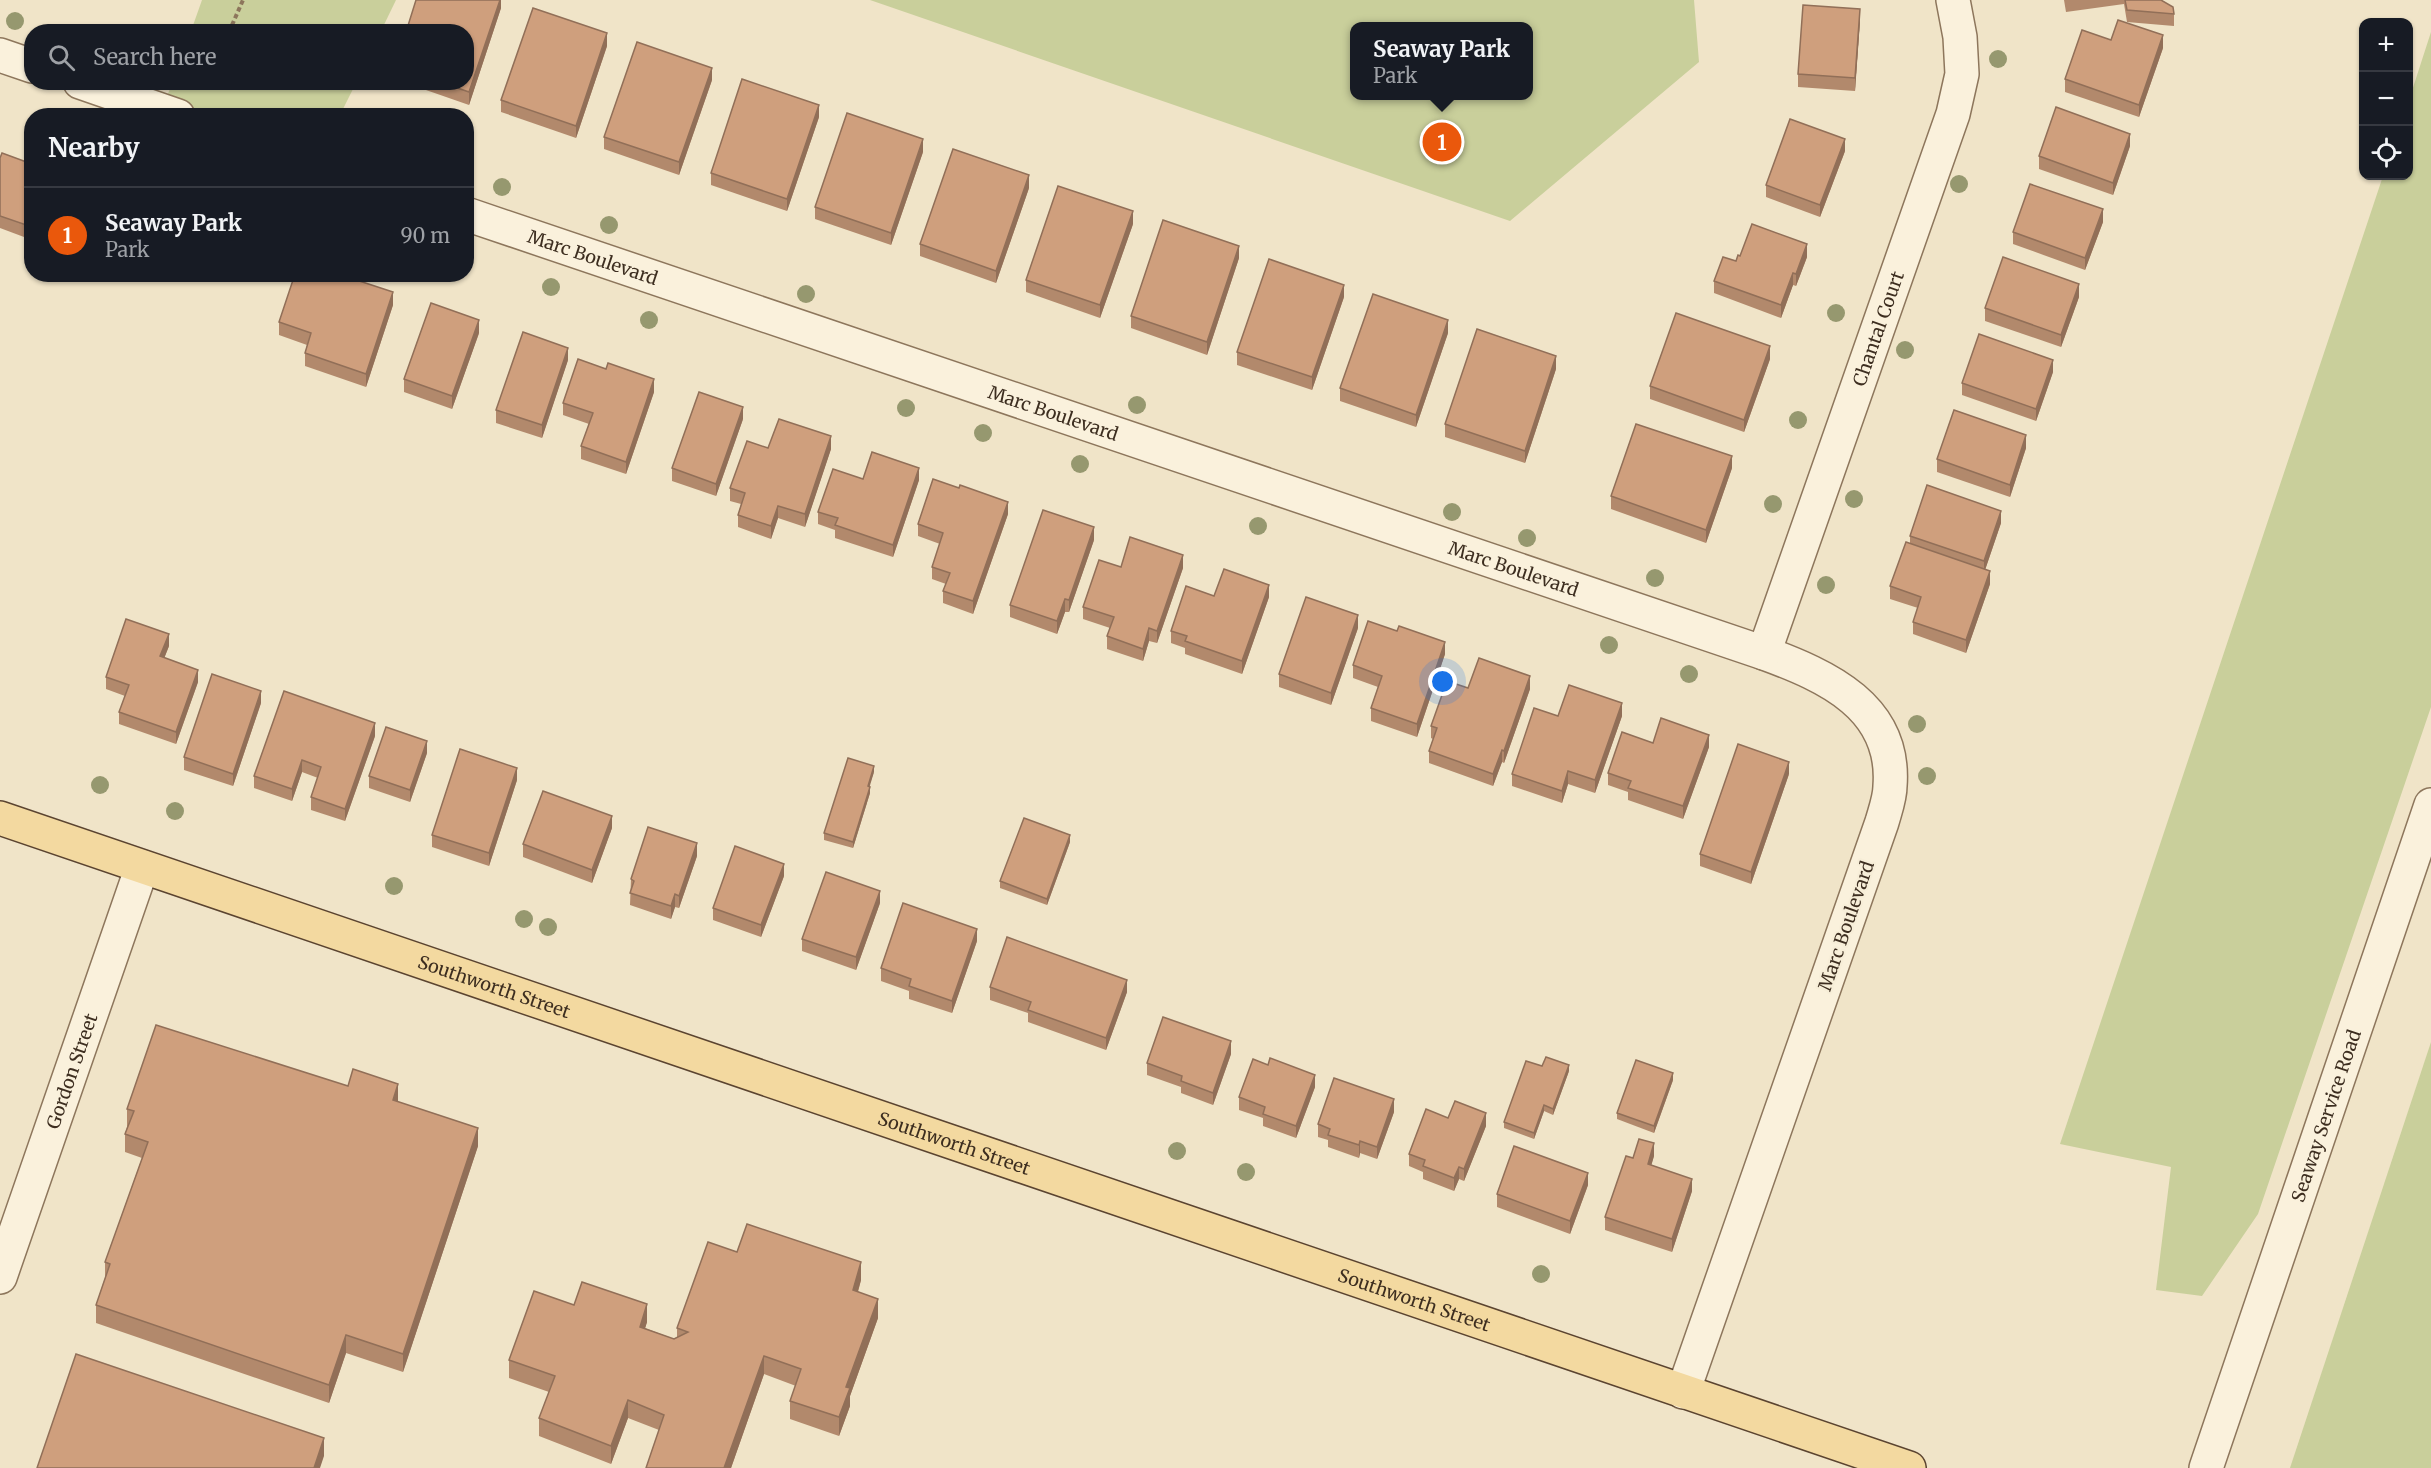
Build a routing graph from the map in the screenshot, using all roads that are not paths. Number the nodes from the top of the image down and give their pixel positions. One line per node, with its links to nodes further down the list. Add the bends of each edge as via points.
1 (1953, 0): 7 (street, Chantal Court, via 1962,74 1953,114)
2 (0, 55): 3 (street)
3 (24, 63)
4 (103, 90): 5 (street)
5 (155, 108)
6 (474, 217): 7 (street, Marc Boulevard)
7 (1764, 653): 12 (street, Marc Boulevard, via 1803,667 1841,688 1869,713 1887,746 1891,786 1882,822)
8 (2431, 805): 14 (street, Seaway Service Road)
9 (0, 818): 10 (main road, Southworth Street)
10 (142, 867): 11 (street, Gordon Street); 12 (main road, Southworth Street)
11 (0, 1278)
12 (1683, 1392): 13 (main road, Southworth Street)
13 (1909, 1468)
14 (2206, 1468)

